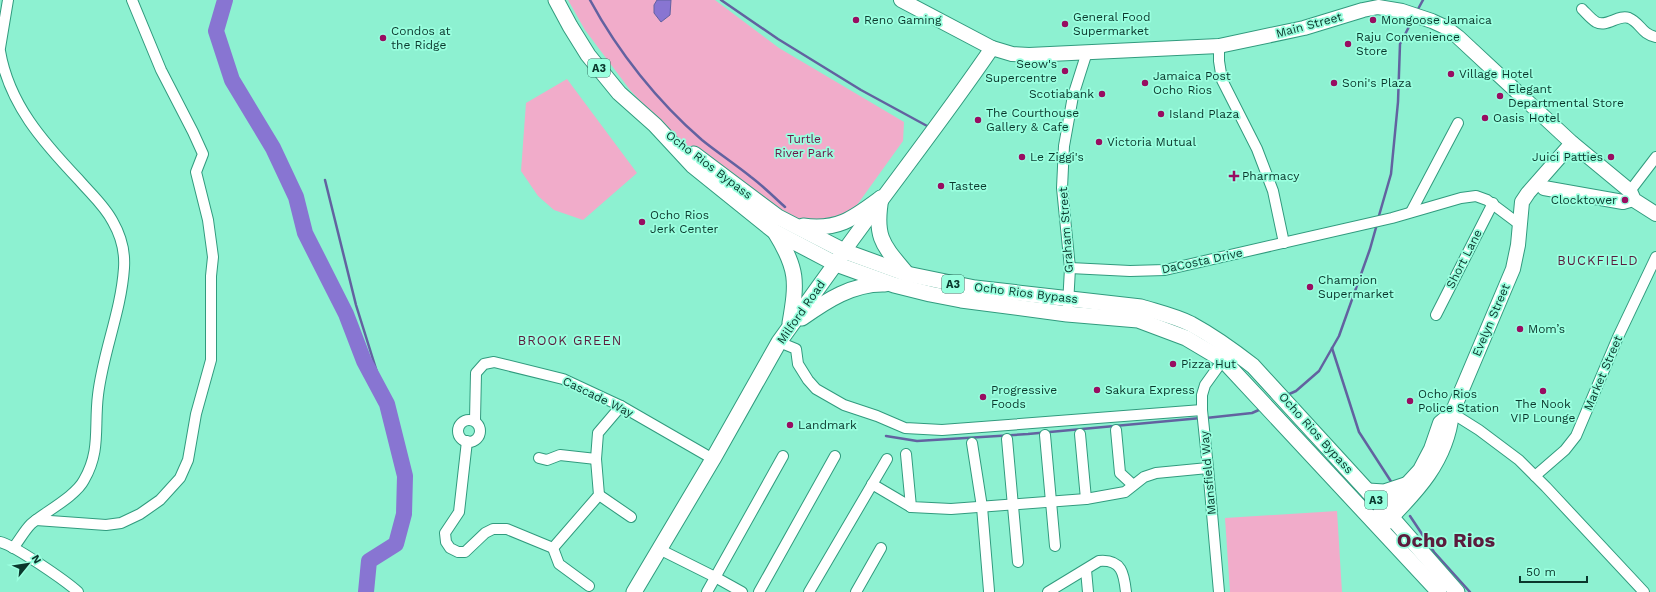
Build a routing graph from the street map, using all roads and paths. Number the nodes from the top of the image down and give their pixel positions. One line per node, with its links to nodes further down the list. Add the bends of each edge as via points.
1 (8, 0): 11 (street)
2 (132, 0): 70 (street, via 161,70 203,154 196,172 208,220 213,257 211,360 196,414 188,460 180,478 160,500 121,523 106,525)
3 (556, 0): 14 (main road, A3, via 588,55 619,93)
4 (901, 0): 10 (street, Main Street)
5 (1366, 5): 6 (street, Main Street); 9 (street, Main Street, via 1304,28)
6 (1395, 7): 15 (street, Main Street, via 1432,21 1458,37)
7 (1582, 10): 8 (street, via 1597,23 1603,24 1627,17 1646,34)
8 (1656, 37)
9 (1219, 46): 12 (street, Main Street); 26 (street, via 1222,80 1257,149 1273,191)
10 (992, 48): 12 (street, Main Street, via 1012,54 1029,55); 19 (street, Milford Road, via 954,103)
11 (0, 50): 70 (street, via 8,80 29,123 104,208 113,222 124,253 120,301 98,396 96,451 83,483 73,494)
12 (1087, 52): 30 (street, Graham Street, via 1073,96 1064,146 1062,188)
13 (1458, 123): 21 (street)
14 (655, 125): 23 (main road, Ocho Rios Bypass / A3); 25 (main road, Ocho Rios Bypass / A3, via 693,166)
15 (1576, 146): 17 (street); 18 (street, Main Street); 24 (street, Evelyn Street, via 1528,192 1522,202)
16 (1656, 157): 18 (street)
17 (1544, 188): 18 (street, via 1624,202); 24 (street, via 1535,197)
18 (1631, 195): 22 (street, Main Street)
19 (881, 198): 23 (main road, via 852,218 835,226 818,228 798,225); 27 (street, Milford Road); 31 (main road, via 878,218 880,232 886,249)
20 (1493, 203): 21 (street, via 1476,196); 24 (street); 35 (street, Short Lane)
21 (1411, 212): 26 (street)
22 (1656, 214)
23 (778, 217): 27 (main road, Ocho Rios Bypass / A3)
24 (1519, 224): 40 (street, Evelyn Street, via 1513,269)
25 (775, 232): 29 (main road, Ocho Rios Bypass / A3); 36 (main road, via 786,250 794,272 796,292)
26 (1284, 243): 30 (street, DaCosta Drive, via 1166,270)
27 (844, 250): 29 (main road, Milford Road); 31 (main road, Ocho Rios Bypass / A3)
28 (1656, 258): 57 (street, Market Street, via 1618,337 1576,436 1565,450)
29 (836, 264): 32 (main road, Ocho Rios Bypass / A3); 36 (main road, Milford Road)
30 (1070, 268): 33 (street, Graham Street)
31 (907, 274): 33 (main road, Ocho Rios Bypass / A3, via 975,288)
32 (894, 285): 34 (main road, Ocho Rios Bypass / A3, via 961,300); 36 (main road, via 874,284 840,294)
33 (1068, 299): 34 (street, Graham Street); 61 (main road, Ocho Rios Bypass / A3, via 1141,307 1164,314 1190,324 1232,349 1254,366)
34 (1067, 314): 38 (main road, Ocho Rios Bypass / A3, via 1138,320 1186,338)
35 (1436, 315)
36 (790, 326): 37 (main road, Milford Road)
37 (779, 342): 41 (street, via 796,349 798,364 816,389 844,405 905,428 942,430); 54 (main road, Milford Road)
38 (1224, 360): 41 (street, Mansfield Way, via 1205,385); 71 (main road, Ocho Rios Bypass / A3)
39 (621, 406): 42 (street, Cascade Way, via 563,379 494,362 484,364 476,373); 53 (street, via 598,433); 54 (street, Cascade Way)
40 (1452, 413): 57 (street, via 1494,441); 59 (street, Evelyn Street, via 1440,423 1420,470); 68 (street, Evelyn Street, via 1450,428 1429,476)
41 (1202, 414): 56 (street, Mansfield Way)
42 (475, 420): 47 (street, via 480,427 480,434 476,439); 47 (street, via 465,421 460,426 461,437)
43 (1116, 430): 60 (street, via 1120,473)
44 (1080, 434): 63 (street)
45 (1045, 435): 64 (street)
46 (1007, 439): 65 (street)
47 (467, 441): 75 (street, via 459,512 445,533 450,548 465,552 493,529 507,529)
48 (972, 443): 66 (street)
49 (906, 454): 67 (street)
50 (783, 456): 80 (street)
51 (835, 456): 86 (street)
52 (539, 458): 53 (street, via 546,460 560,455)
53 (596, 459): 62 (street)
54 (713, 459): 77 (main road, Milford Road)
55 (887, 459): 58 (street)
56 (1208, 468): 60 (street, via 1156,473 1144,477); 93 (street, Mansfield Way)
57 (1535, 476): 96 (street)
58 (872, 484): 67 (street); 87 (street)
59 (1408, 484): 61 (main road, via 1384,492); 68 (street, Evelyn Street)
60 (1133, 485): 63 (street, via 1125,492)
61 (1368, 491): 68 (main road, Ocho Rios Bypass / A3)
62 (599, 495): 69 (street); 75 (street)
63 (1086, 499): 64 (street)
64 (1050, 501): 65 (street); 73 (street)
65 (1013, 504): 66 (street); 78 (street)
66 (982, 506): 67 (street, via 951,509); 89 (street)
67 (911, 507)
68 (1388, 514): 71 (street, Evelyn Street); 95 (main road, Ocho Rios Bypass / A3)
69 (631, 517)
70 (36, 520): 74 (street)
71 (1377, 525): 94 (main road, Ocho Rios Bypass / A3)
72 (0, 542): 74 (street)
73 (1055, 546)
74 (13, 548): 82 (street)
75 (553, 548): 81 (street, via 559,564)
76 (881, 548): 88 (street)
77 (659, 549): 80 (street); 83 (main road, Milford Road)
78 (1018, 562)
79 (1086, 570): 90 (street); 91 (street); 92 (street, via 1098,561 1116,564 1124,574)
80 (715, 577): 84 (street); 85 (street)
81 (590, 586)
82 (78, 592)
83 (634, 592)
84 (707, 592)
85 (742, 592)
86 (759, 592)
87 (809, 592)
88 (856, 592)
89 (989, 592)
90 (1048, 592)
91 (1088, 592)
92 (1126, 592)
93 (1219, 592)
94 (1439, 592)
95 (1457, 592)
96 (1644, 592)

